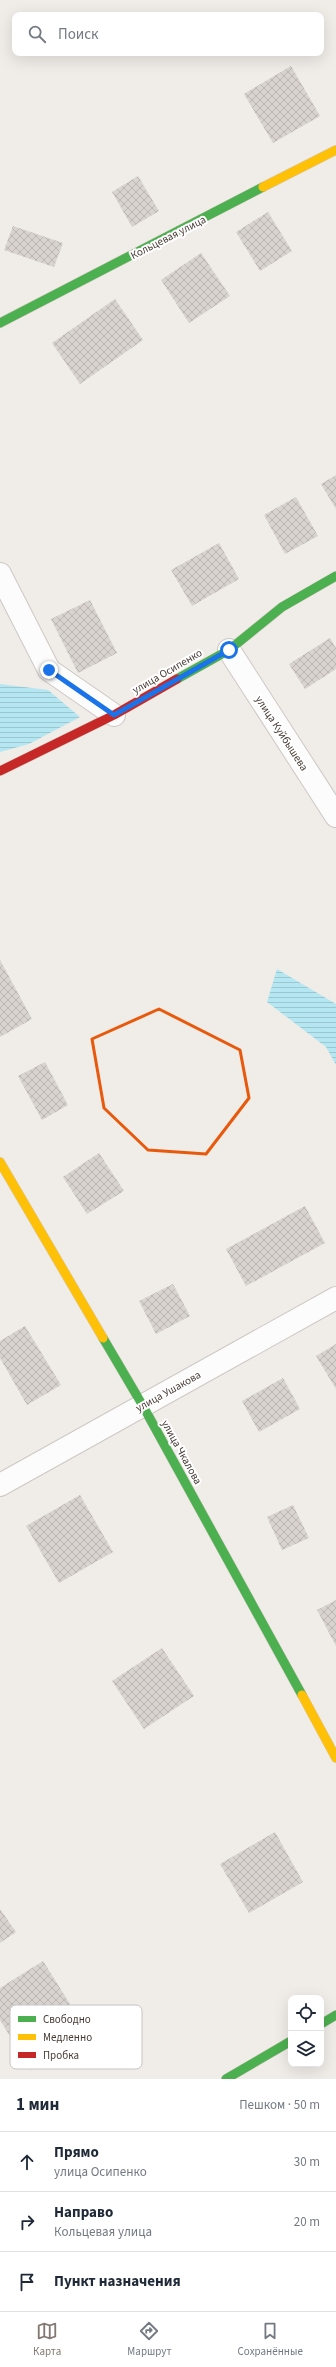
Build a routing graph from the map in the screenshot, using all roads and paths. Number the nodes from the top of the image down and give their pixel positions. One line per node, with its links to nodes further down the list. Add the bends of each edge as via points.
1 (336, 150): 2 (street, Кольцевая улица)
2 (0, 323)
3 (0, 574): 6 (street, via 49,670)
4 (336, 576): 5 (street, улица Осипенко, via 282,607)
5 (229, 650): 6 (street, улица Осипенко); 8 (street, улица Куйбышева)
6 (114, 715): 7 (street, улица Осипенко)
7 (0, 771)
8 (336, 816)
9 (0, 1162): 11 (street, улица Чкалова)
10 (336, 1298): 11 (street, улица Ушакова)
11 (143, 1406): 12 (street, улица Ушакова); 13 (street, улица Чкалова)
12 (0, 1485)
13 (336, 1758)
14 (336, 2015): 15 (street)
15 (324, 2022)
16 (288, 2043): 17 (street)
17 (226, 2079)

